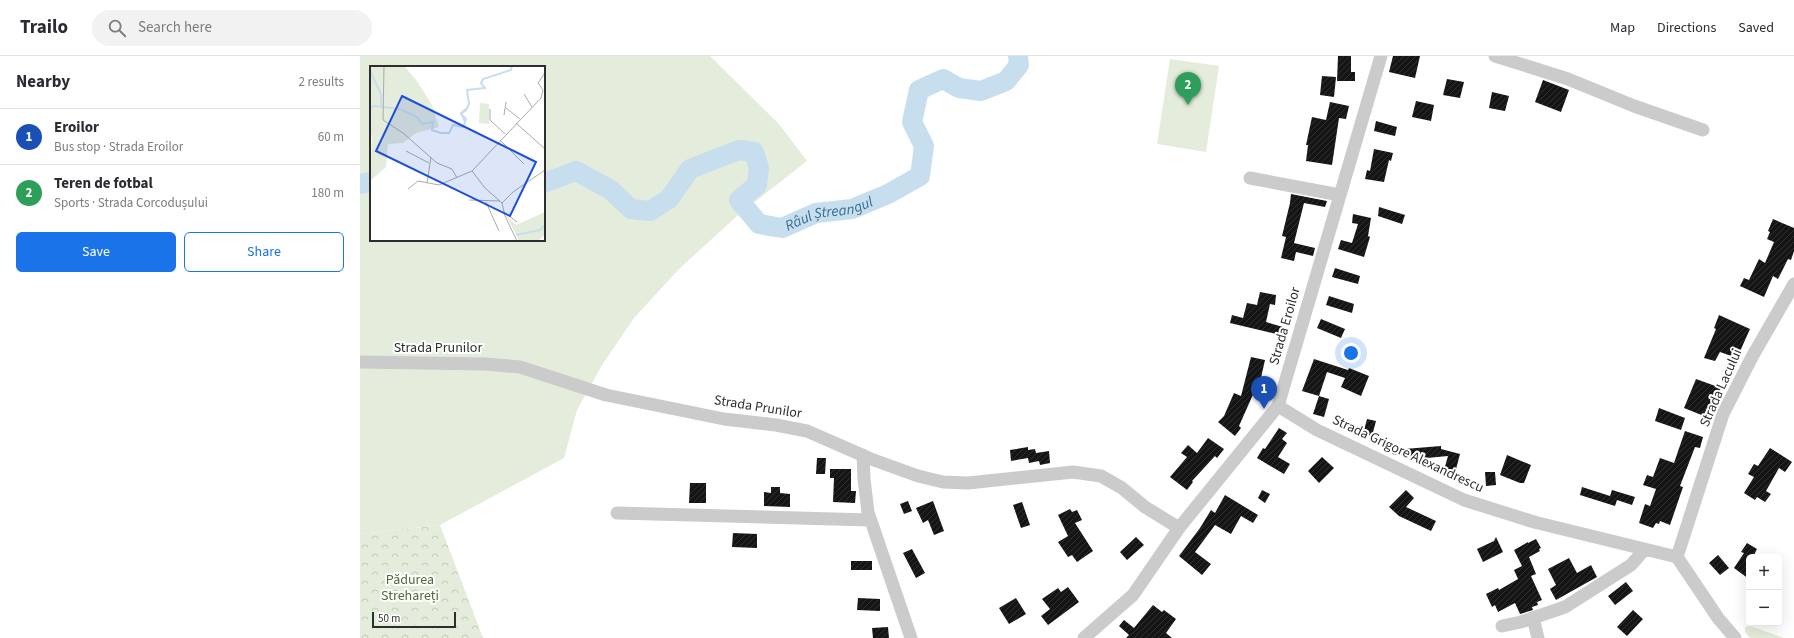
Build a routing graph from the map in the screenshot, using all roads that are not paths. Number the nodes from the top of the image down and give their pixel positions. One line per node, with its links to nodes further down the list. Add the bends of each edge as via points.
1 (1381, 56): 5 (street, Strada Eroilor)
2 (1495, 56): 3 (street, via 1560,77)
3 (1703, 130)
4 (1250, 178): 5 (street)
5 (1340, 195): 8 (street, Strada Eroilor)
6 (1794, 284): 14 (street, Strada Lacului, via 1723,414)
7 (360, 362): 9 (street, Strada Prunilor, via 469,363 520,368 606,395 806,431)
8 (1278, 406): 12 (street, Strada Eroilor); 13 (street, Strada Grigore Alexandrescu, via 1317,430 1464,500 1534,522)
9 (863, 455): 11 (street); 12 (street, Strada Prunilor, via 918,476 943,482 968,483 1074,472 1101,476)
10 (617, 513): 11 (street)
11 (870, 520): 17 (street)
12 (1178, 528): 18 (street, Strada Eroilor, via 1133,595)
13 (1645, 549): 14 (street, Strada Grigore Alexandrescu); 15 (street, via 1631,565 1603,584 1565,607)
14 (1677, 556): 20 (street, via 1718,618)
15 (1533, 618): 16 (street); 19 (street)
16 (1502, 626)
17 (911, 638)
18 (1084, 638)
19 (1538, 638)
20 (1735, 638)

